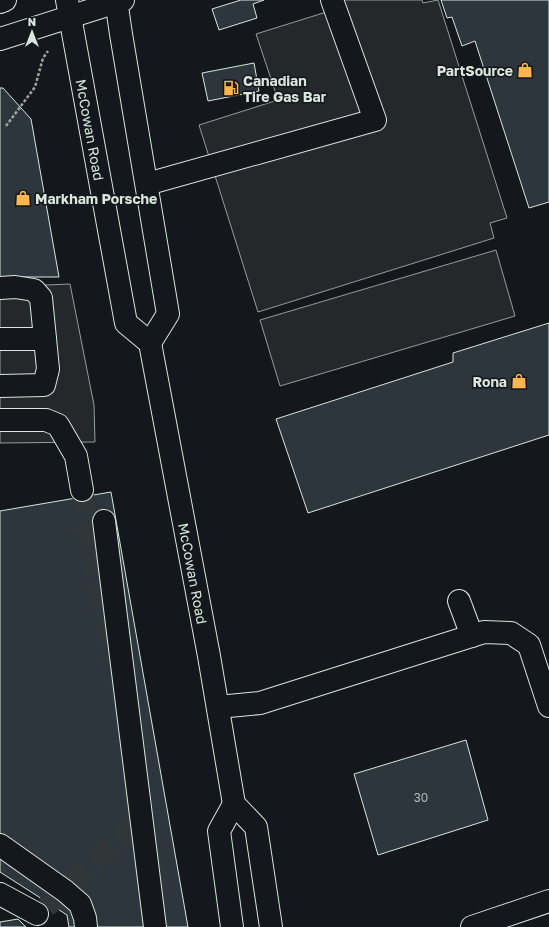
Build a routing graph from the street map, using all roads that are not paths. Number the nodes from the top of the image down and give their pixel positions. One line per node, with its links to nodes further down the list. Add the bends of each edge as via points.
1 (5, 0): 4 (main road)
2 (332, 0): 7 (main road, via 375,120)
3 (119, 1): 5 (main road); 7 (main road, via 122,42)
4 (0, 2)
5 (69, 8): 6 (main road); 11 (main road, McCowan Road, via 126,323)
6 (0, 39)
7 (147, 184): 11 (main road, via 168,314)
8 (0, 288): 10 (main road, via 34,290 41,298)
9 (0, 338): 10 (main road)
10 (45, 338): 12 (main road, via 48,369 44,384)
11 (150, 343): 19 (main road, McCowan Road)
12 (0, 386)
13 (0, 420): 14 (main road, via 46,420 58,425 76,456)
14 (82, 490)
15 (104, 522): 26 (main road)
16 (459, 601): 17 (main road)
17 (472, 636): 18 (main road, via 484,632 511,633 529,645); 19 (main road, via 260,703)
18 (549, 706)
19 (218, 707): 20 (main road, McCowan Road)
20 (234, 804): 27 (main road, via 220,831); 28 (main road, via 256,827)
21 (0, 845): 25 (main road, via 80,904)
22 (0, 894): 24 (main road)
23 (549, 902): 29 (main road)
24 (41, 916)
25 (86, 927)
26 (155, 927)
27 (232, 927)
28 (271, 927)
29 (472, 927)

